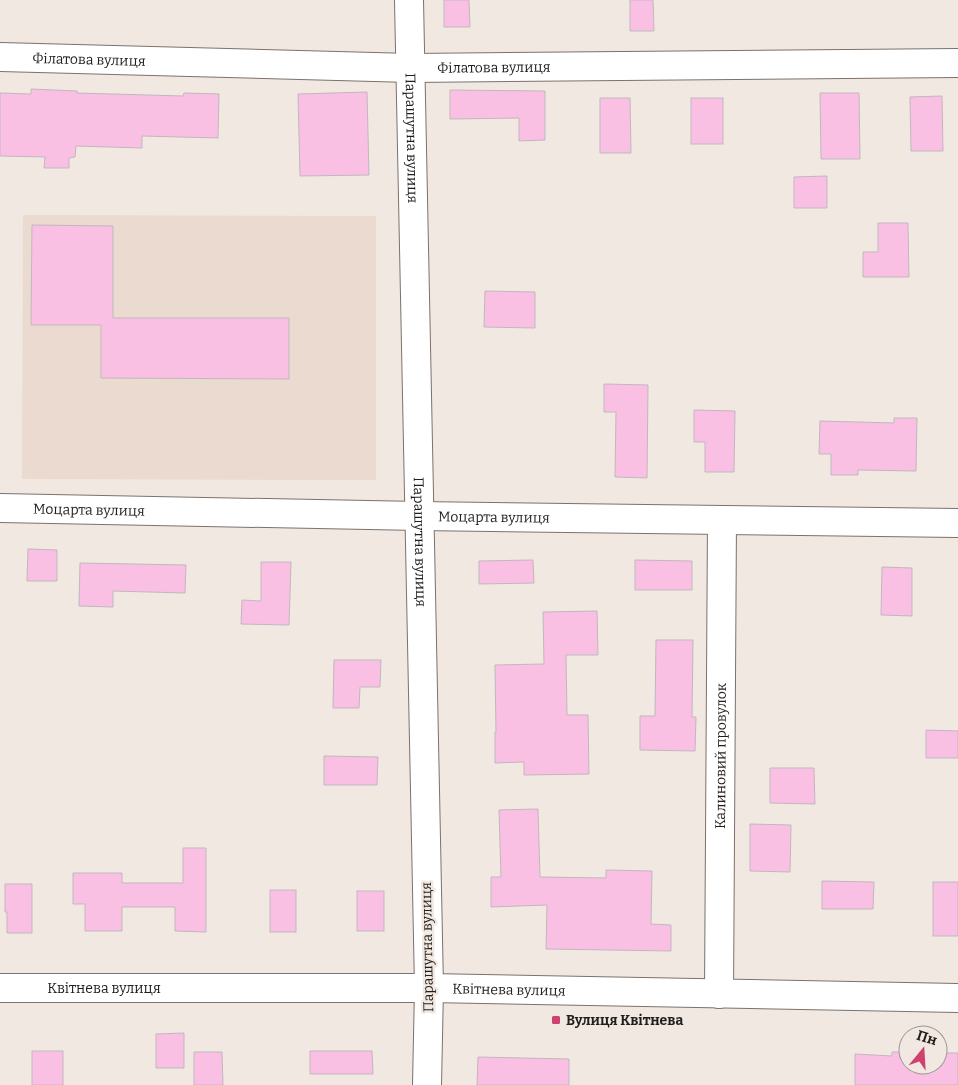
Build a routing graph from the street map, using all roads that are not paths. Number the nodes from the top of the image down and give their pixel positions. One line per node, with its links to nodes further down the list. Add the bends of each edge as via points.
1 (409, 0): 4 (street, Парашутна вулиця)
2 (0, 57): 4 (street, Філатова вулиця)
3 (958, 63): 4 (street, Філатова вулиця)
4 (410, 68): 6 (street, Парашутна вулиця)
5 (0, 508): 6 (street, Моцарта вулиця)
6 (419, 516): 7 (street, Моцарта вулиця); 10 (street, Парашутна вулиця)
7 (722, 520): 8 (street, Моцарта вулиця); 11 (street, Калиновий провулок)
8 (958, 523)
9 (0, 988): 10 (street, Квітнева вулиця)
10 (429, 988): 11 (street, Квітнева вулиця); 13 (street, Парашутна вулиця)
11 (719, 994): 12 (street, Квітнева вулиця)
12 (958, 998)
13 (427, 1085)

